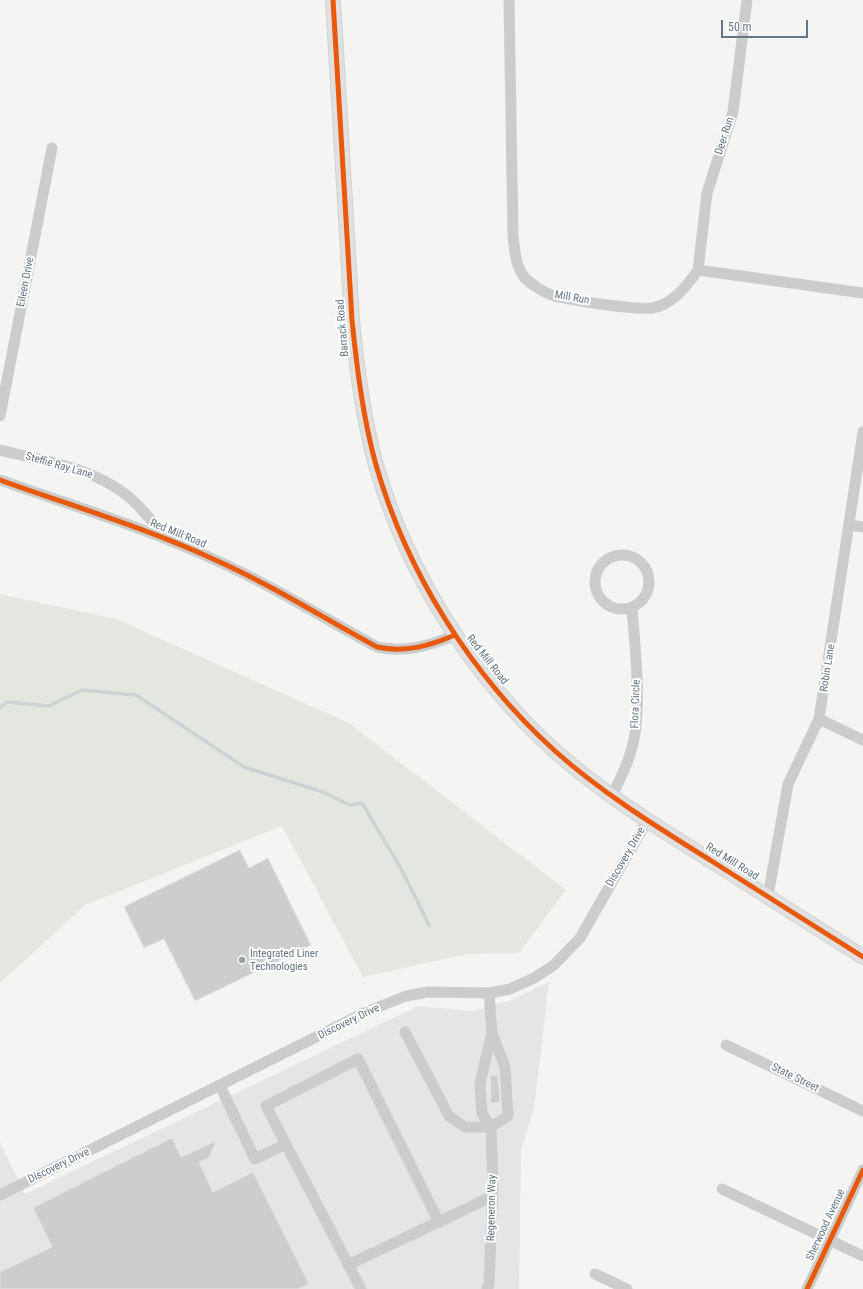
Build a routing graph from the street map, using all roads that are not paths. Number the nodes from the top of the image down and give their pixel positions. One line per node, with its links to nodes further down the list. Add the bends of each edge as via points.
1 (333, 0): 15 (main road, Barrack Road, via 352,320 364,409 376,464 391,509 427,588)
2 (509, 0): 5 (street, Mill Run, via 513,236 516,264 526,279 549,294 633,308 652,308 668,302 688,286)
3 (747, 0): 5 (street, Deer Run, via 733,112 707,193)
4 (52, 148): 7 (street, Eileen Drive)
5 (698, 270): 6 (street)
6 (863, 293)
7 (0, 416)
8 (863, 432): 11 (street, Robin Lane)
9 (0, 450): 13 (street, Steffie Ray Lane, via 76,469 100,478 129,496)
10 (0, 480): 13 (street, Red Mill Road)
11 (849, 525): 12 (street); 16 (street, Robin Lane)
12 (863, 527)
13 (167, 538): 15 (street, Red Mill Road, via 256,580 377,647 392,650 415,649)
14 (632, 608): 14 (street, via 646,596 649,587 646,569 632,557 624,555 606,559 595,574 595,591 606,605 624,610); 18 (street, Flora Circle, via 636,673 635,730 632,751)
15 (456, 635): 18 (main road, Red Mill Road, via 502,696 530,726 555,751)
16 (819, 719): 17 (street); 20 (street, Robin Lane, via 788,784)
17 (863, 740)
18 (612, 796): 19 (main road, Red Mill Road)
19 (648, 821): 20 (main road, Red Mill Road); 22 (street, Discovery Drive, via 580,938 554,965 534,978 510,989)
20 (768, 896): 21 (main road, Red Mill Road)
21 (863, 957)
22 (489, 994): 24 (street, Regeneron Way); 26 (street, Discovery Drive, via 428,992 406,996 366,1012)
23 (405, 1032): 28 (street, via 449,1116 465,1127)
24 (492, 1032): 28 (street, Regeneron Way, via 480,1083 482,1114); 28 (street, Regeneron Way, via 505,1067 508,1116)
25 (726, 1045): 27 (street, State Street)
26 (220, 1086): 29 (street, via 255,1159); 32 (street, Discovery Drive)
27 (863, 1111)
28 (491, 1127): 33 (street, Regeneron Way)
29 (286, 1144): 34 (street, via 266,1106 358,1059); 37 (street)
30 (863, 1170): 35 (street, Sherwood Avenue)
31 (722, 1189): 35 (street)
32 (0, 1195)
33 (493, 1196): 34 (street); 40 (street, Regeneron Way)
34 (439, 1222): 37 (street)
35 (829, 1239): 36 (street); 42 (street, Sherwood Avenue)
36 (863, 1256)
37 (348, 1265): 39 (street)
38 (595, 1274): 41 (street)
39 (361, 1289)
40 (487, 1289)
41 (627, 1289)
42 (807, 1289)

